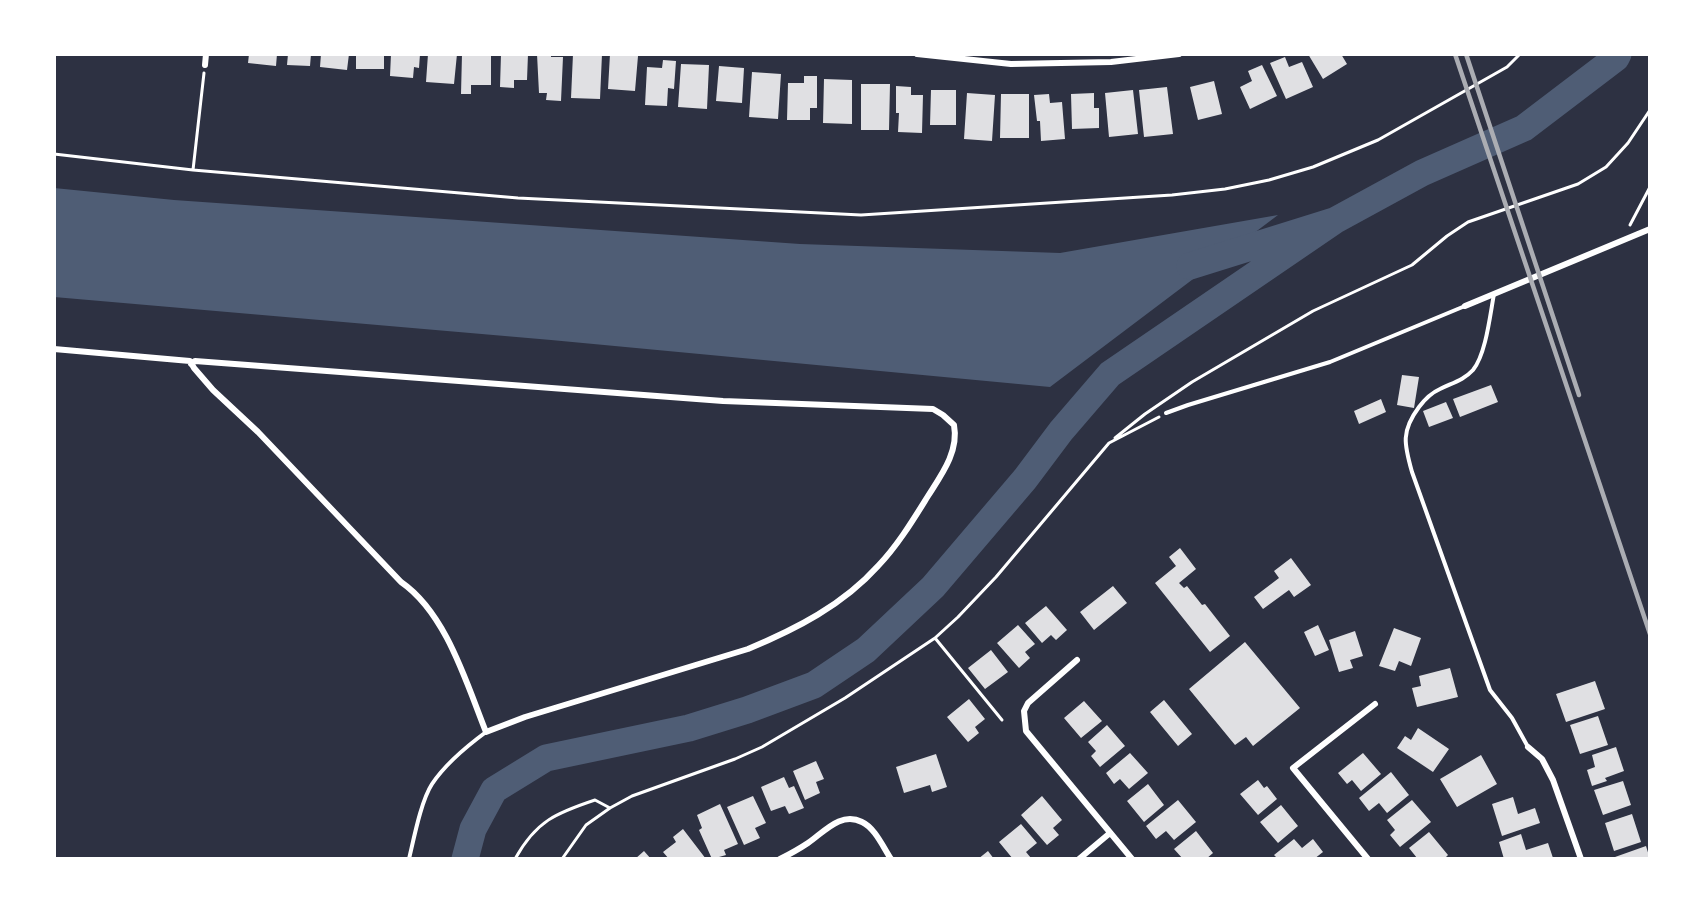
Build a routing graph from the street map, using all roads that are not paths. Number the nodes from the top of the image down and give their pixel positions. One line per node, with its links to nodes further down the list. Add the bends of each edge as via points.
1 (206, 54): 6 (street)
2 (917, 54): 5 (street)
3 (1011, 54): 5 (street)
4 (1179, 54): 5 (street, via 1111,62)
5 (1011, 64)
6 (205, 65)
7 (1650, 229): 8 (street)
8 (1494, 294): 9 (street); 16 (lane, via 1479,361 1460,381 1428,396 1406,429 1405,440 1412,472 1490,690)
9 (1465, 306): 12 (lane, via 1330,362)
10 (54, 349): 11 (street)
11 (191, 363): 15 (street, via 213,390 423,601 460,666); 15 (street, via 723,401 933,409 954,425 952,452 941,476 898,543 878,567 835,604 748,649)
12 (1166, 413)
13 (1077, 660): 17 (street, via 1028,703 1023,721 1031,740)
14 (1375, 704): 23 (street, via 1293,768)
15 (486, 732): 18 (lane, via 464,748 431,784)
16 (1528, 747): 24 (street, via 1542,759 1553,780)
17 (1110, 833): 21 (street); 22 (street)
18 (409, 859)
19 (780, 859): 20 (street, via 833,823 851,818 872,831)
20 (891, 859)
21 (1079, 859)
22 (1132, 859)
23 (1368, 859)
24 (1581, 859)

